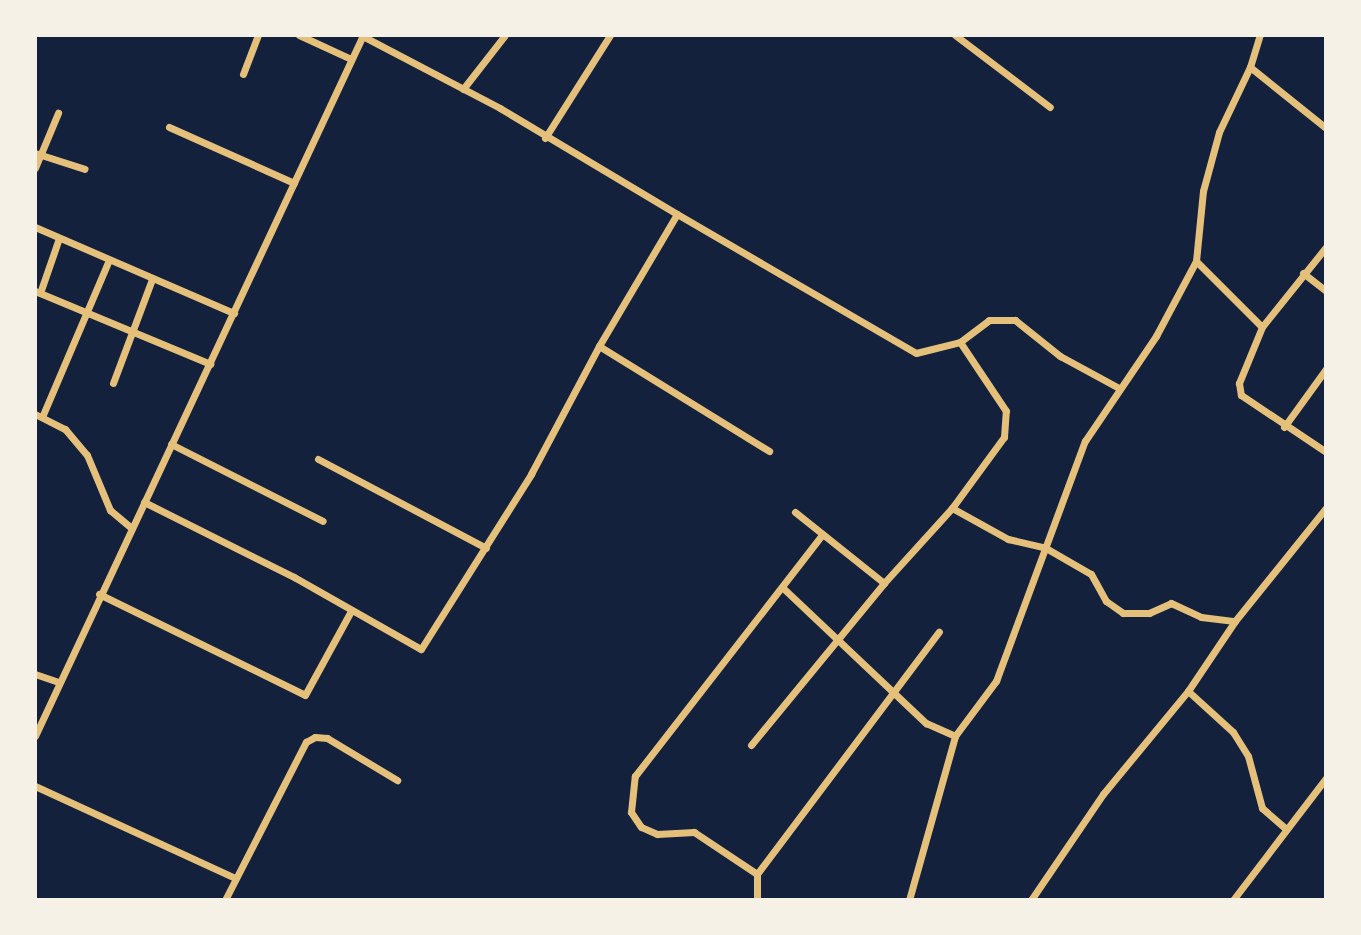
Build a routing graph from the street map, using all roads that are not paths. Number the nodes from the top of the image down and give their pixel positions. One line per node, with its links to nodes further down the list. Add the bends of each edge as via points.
1 (258, 35): 10 (street)
2 (299, 35): 8 (street)
3 (362, 35): 8 (street); 11 (street)
4 (505, 35): 11 (street)
5 (610, 35): 16 (street)
6 (955, 35): 12 (street)
7 (1260, 35): 9 (street)
8 (351, 59): 20 (street)
9 (1250, 66): 15 (street); 25 (street, via 1219,132 1203,191)
10 (243, 74)
11 (463, 89): 16 (street)
12 (1050, 107)
13 (58, 113): 17 (street)
14 (169, 127): 20 (street)
15 (1326, 128)
16 (545, 138): 21 (street)
17 (37, 153): 18 (street); 19 (street)
18 (35, 168)
19 (85, 169)
20 (294, 183): 32 (street)
21 (677, 214): 35 (street, via 916,353); 36 (street)
22 (35, 227): 23 (street)
23 (59, 238): 26 (street); 30 (street)
24 (1326, 247): 27 (street)
25 (1196, 261): 33 (street); 40 (street, via 1156,336)
26 (108, 262): 28 (street); 31 (street)
27 (1303, 273): 29 (street); 33 (street)
28 (152, 279): 32 (street); 34 (street)
29 (1326, 291)
30 (37, 292): 31 (street)
31 (84, 311): 34 (street); 41 (street)
32 (234, 313): 37 (street)
33 (1262, 327): 42 (street, via 1238,383 1241,395)
34 (132, 332): 37 (street); 39 (street)
35 (960, 342): 40 (street, via 989,320 1015,320 1060,356); 48 (street, via 1006,411 1004,437)
36 (599, 346): 44 (street); 55 (street)
37 (210, 364): 43 (street)
38 (1326, 369): 42 (street)
39 (113, 383)
40 (1119, 388): 54 (street, via 1086,441)
41 (38, 415): 52 (street, via 65,429 87,456 110,510)
42 (1284, 427): 45 (street)
43 (171, 444): 47 (street); 51 (street)
44 (769, 451)
45 (1326, 452)
46 (318, 459): 55 (street)
47 (144, 502): 52 (street); 59 (street)
48 (952, 508): 54 (street, via 1009,539); 56 (street)
49 (1326, 508): 60 (street)
50 (795, 512): 53 (street)
51 (323, 521)
52 (130, 527): 58 (street)
53 (823, 534): 56 (street); 57 (street)
54 (1044, 547): 60 (street, via 1091,574 1106,601 1123,613 1149,613 1171,603 1201,617); 68 (street, via 996,681)
55 (486, 548): 59 (street, via 421,649)
56 (884, 583): 62 (street)
57 (783, 588): 62 (street); 74 (street, via 635,776 631,812 641,827 657,834 694,832)
58 (99, 594): 59 (street, via 305,695); 64 (street)
59 (351, 611)
60 (1235, 621): 65 (street)
61 (939, 632): 66 (street)
62 (835, 641): 66 (street); 69 (street)
63 (35, 674): 64 (street)
64 (58, 682): 67 (street)
65 (1188, 691): 73 (street, via 1233,732 1248,756 1262,808); 79 (street, via 1103,794)
66 (892, 692): 68 (street, via 926,723); 74 (street)
67 (35, 736)
68 (956, 736): 78 (street)
69 (751, 745)
70 (1326, 778): 73 (street)
71 (397, 780): 75 (street, via 327,738 315,737 306,743)
72 (35, 786): 75 (street)
73 (1286, 829): 80 (street)
74 (757, 874): 77 (street)
75 (235, 878): 76 (street)
76 (225, 900)
77 (757, 900)
78 (909, 900)
79 (1031, 900)
80 (1233, 900)

